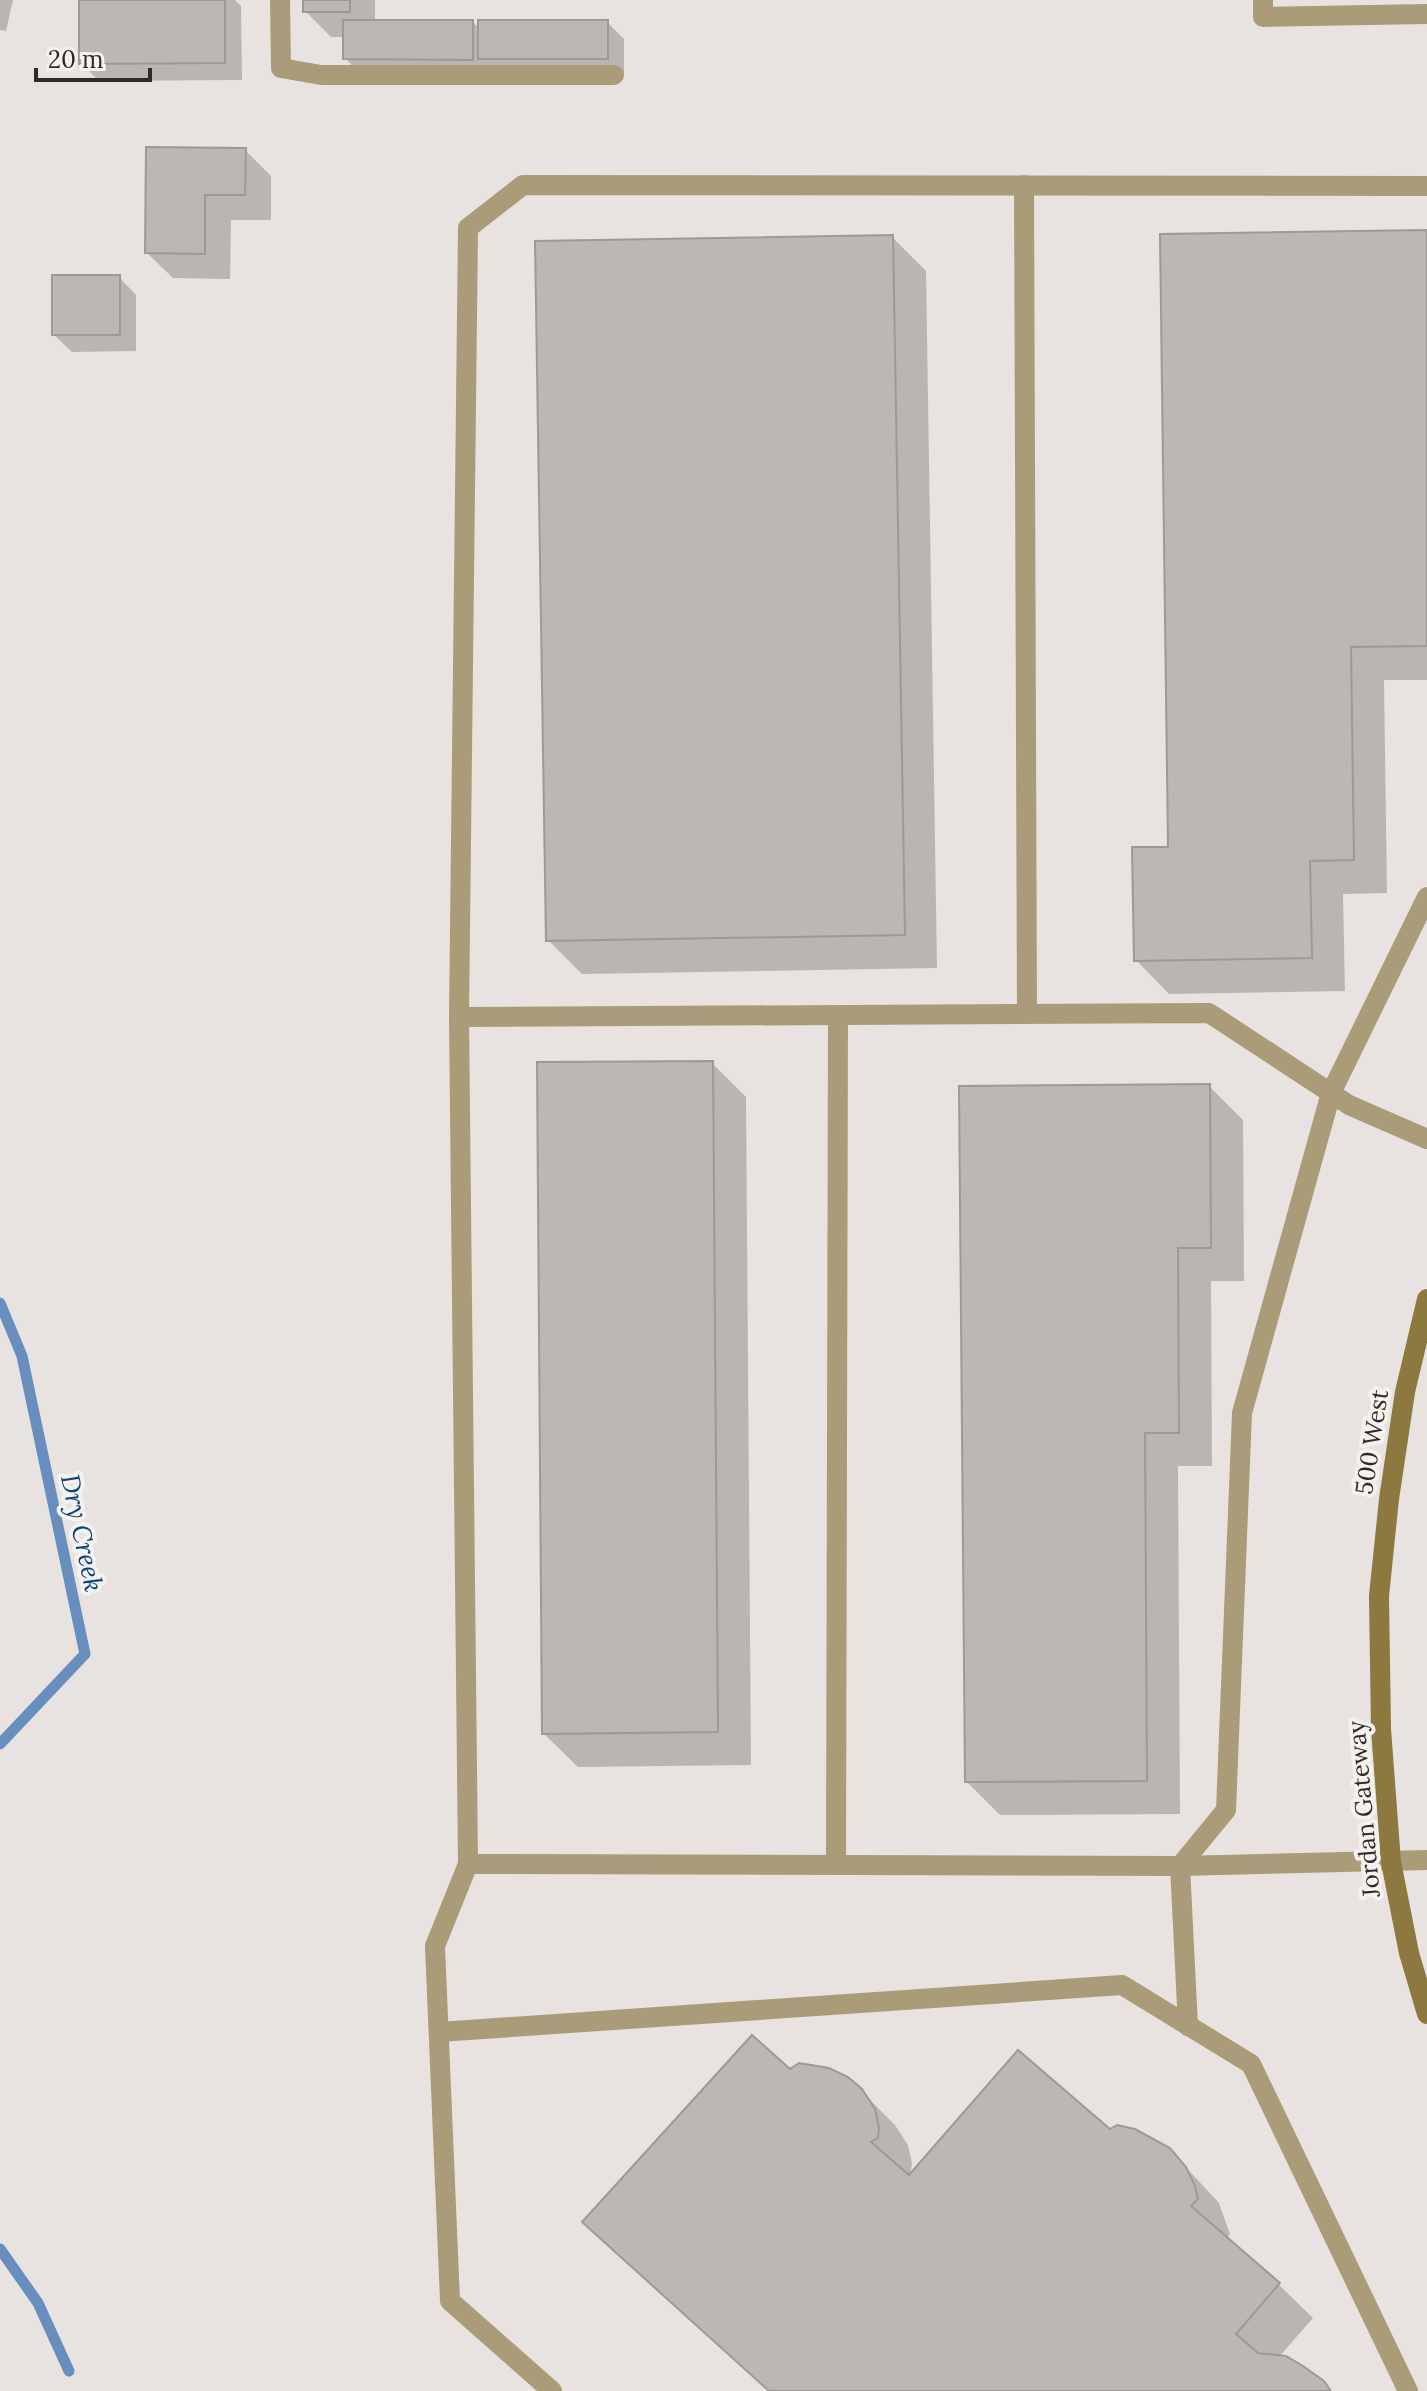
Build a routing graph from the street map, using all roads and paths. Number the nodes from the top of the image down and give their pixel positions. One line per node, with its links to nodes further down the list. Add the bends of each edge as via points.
1 (280, 0): 4 (street, via 281,68 321,75)
2 (1263, 0): 3 (street, via 1263,17)
3 (1427, 14)
4 (614, 75)
5 (1024, 185): 6 (street); 8 (street); 10 (street, via 523,185 468,228)
6 (1427, 186)
7 (1427, 897): 11 (street)
8 (1027, 1014): 9 (street); 11 (street, via 1209,1013)
9 (838, 1015): 10 (street); 18 (street)
10 (459, 1017): 17 (street)
11 (1331, 1093): 12 (street); 19 (street, via 1242,1413 1226,1810)
12 (1427, 1139)
13 (1427, 1299): 14 (main road, 500 West, via 1405,1392)
14 (1379, 1596): 16 (main road, Jordan Gateway)
15 (1427, 1860): 16 (street)
16 (1391, 1862): 19 (street); 20 (main road, Jordan Gateway)
17 (468, 1864): 18 (street); 22 (street, via 435,1946)
18 (836, 1865): 19 (street)
19 (1180, 1866): 21 (street)
20 (1427, 2014)
21 (1188, 2026): 22 (street, via 1122,1985); 24 (street, via 1251,2064)
22 (439, 2032): 23 (street, via 450,2301)
23 (552, 2391)
24 (1408, 2391)

